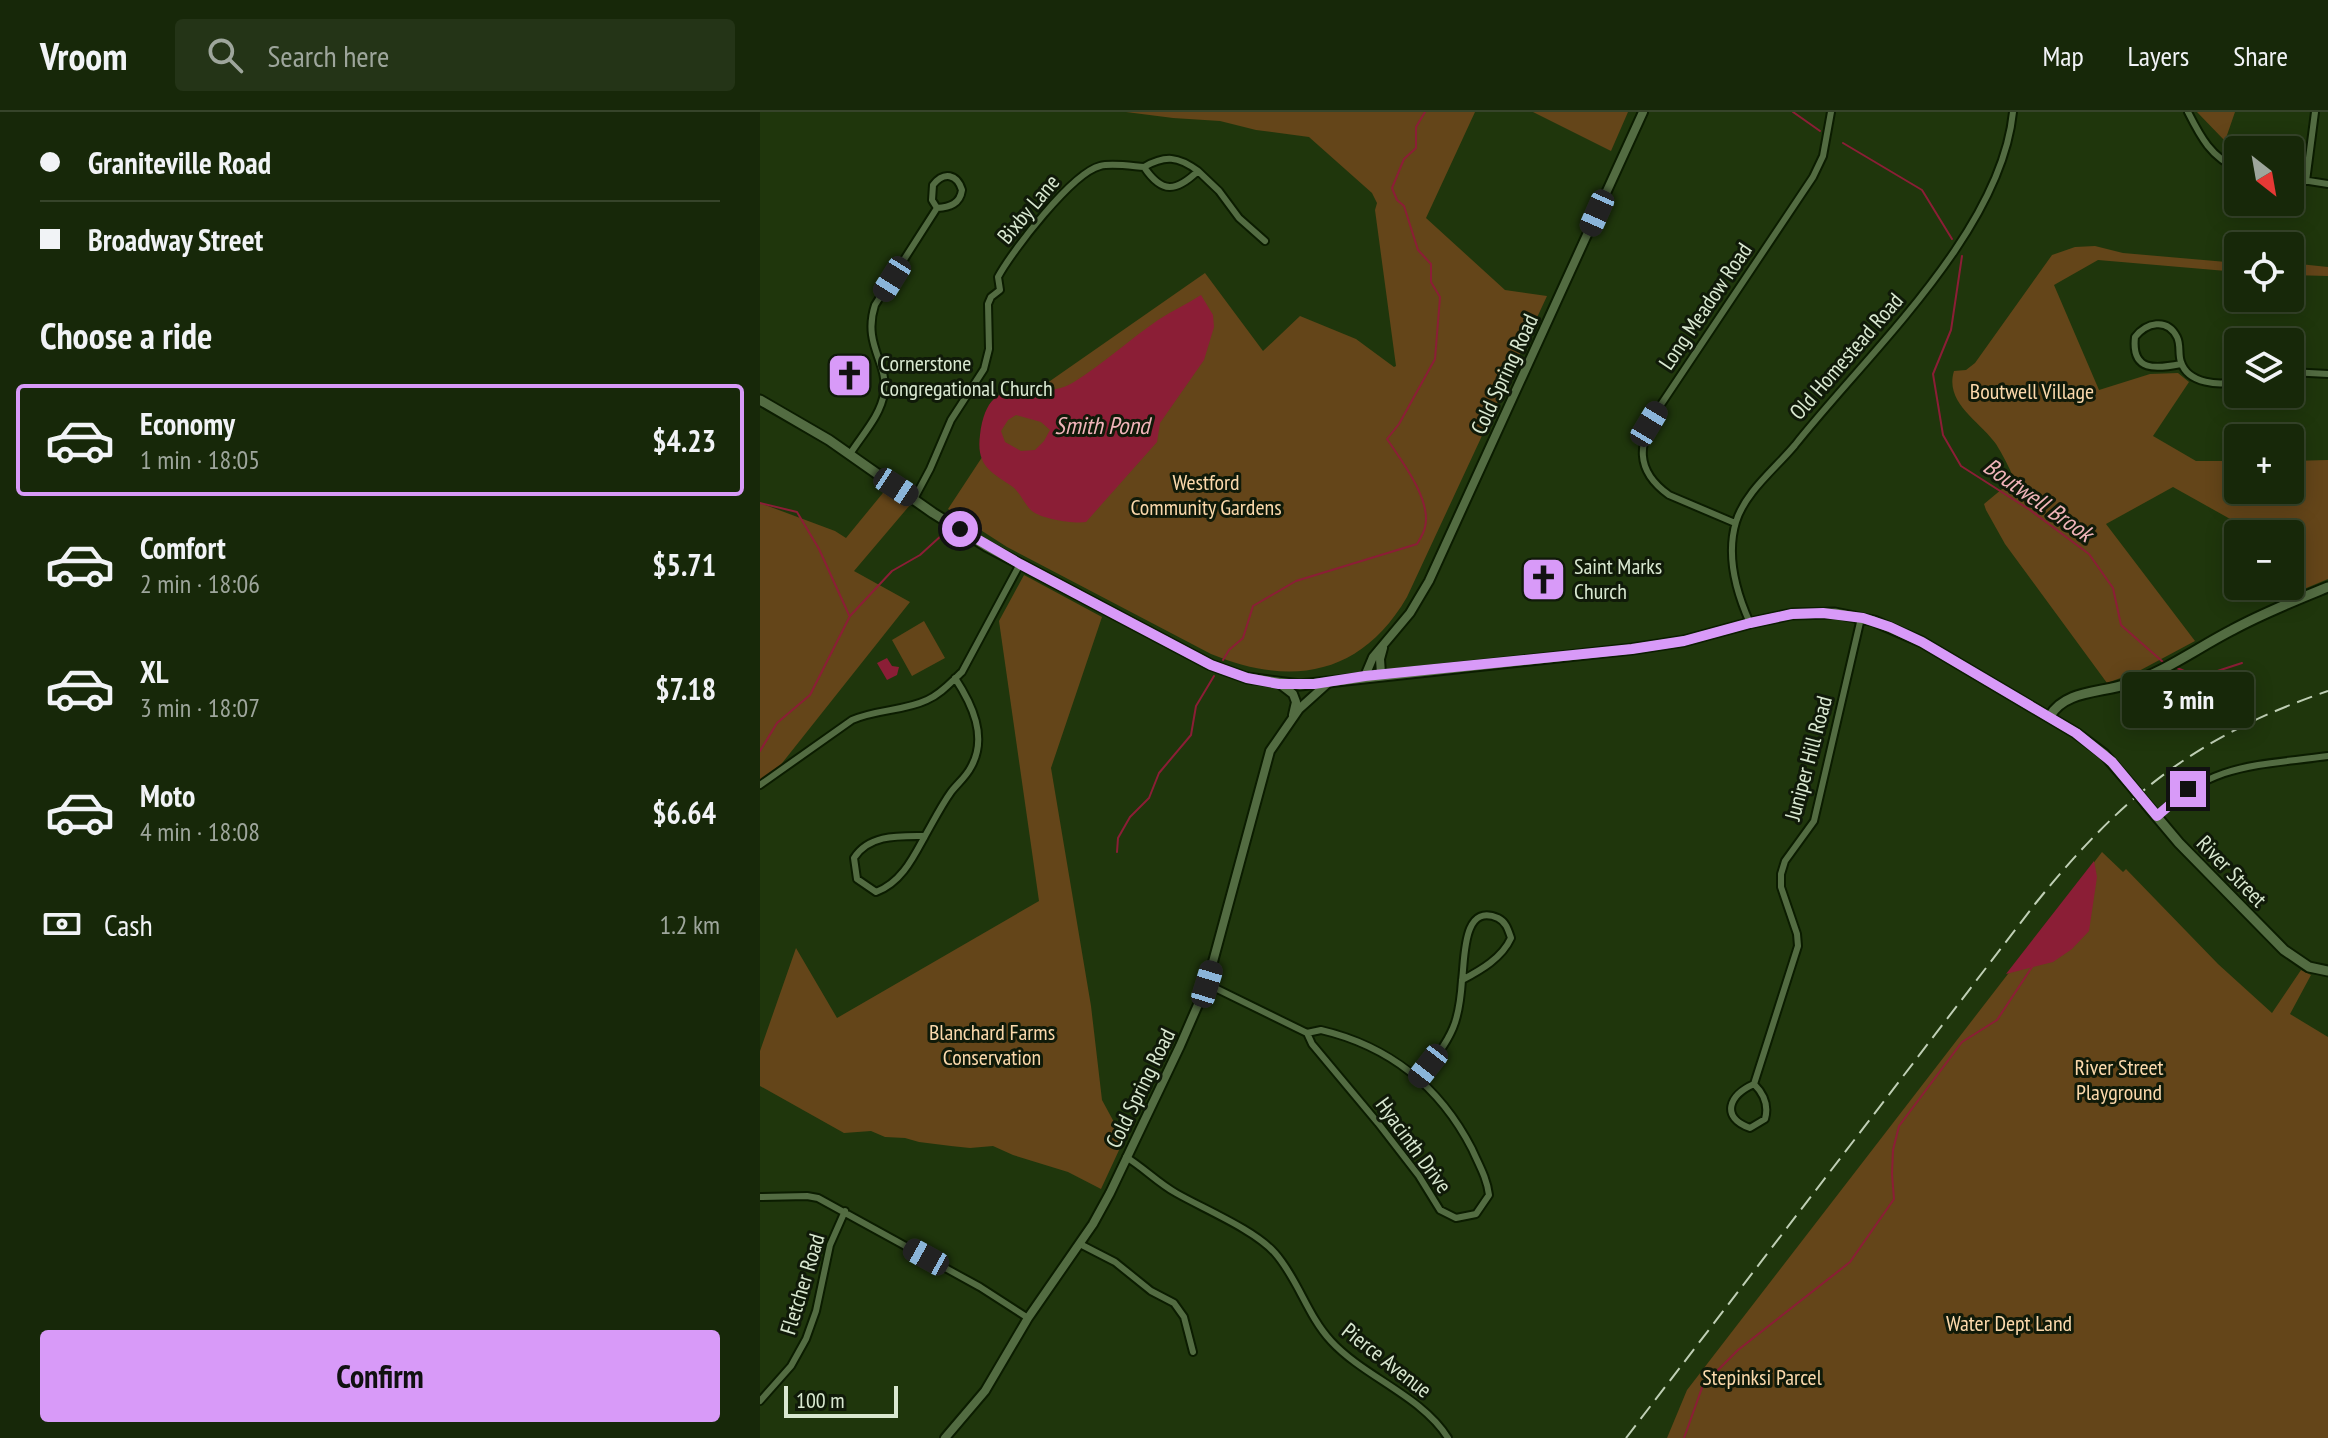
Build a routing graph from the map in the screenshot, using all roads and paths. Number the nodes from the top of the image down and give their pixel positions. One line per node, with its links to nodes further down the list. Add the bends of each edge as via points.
1 (1643, 112): 25 (street, Cold Spring Road, via 1442,556 1419,599)
2 (1831, 112): 20 (street, Long Meadow Road, via 1823,156 1813,177 1644,435 1642,456 1661,489)
3 (2013, 112): 20 (street, Old Homestead Road, via 2003,159 1954,252 1747,500)
4 (2188, 112): 6 (street, via 2202,138)
5 (2315, 112): 9 (street)
6 (2224, 161)
7 (1144, 167): 8 (street, Bixby Lane, via 1172,157); 8 (street, Bixby Lane, via 1161,186 1171,188); 19 (street, Bixby Lane, via 1103,165 1080,177 1004,266 998,277 1000,290 988,304 984,369 951,420)
8 (1198, 171): 12 (street, Bixby Lane)
9 (2306, 181): 10 (street)
10 (2328, 184)
11 (937, 208): 11 (street, via 933,185 942,176 955,177 960,199); 18 (street, via 875,305 872,336 885,391)
12 (1265, 241)
13 (2181, 364): 13 (street, via 2152,368 2142,363 2135,337 2141,328 2166,326 2179,340); 16 (street, via 2205,381)
14 (2304, 373): 15 (street)
15 (2328, 374)
16 (2224, 383)
17 (760, 400): 18 (main road, River Street)
18 (850, 454): 19 (main road, River Street)
19 (914, 499): 21 (main road, River Street)
20 (1735, 523): 24 (street, Old Homestead Road, via 1732,566)
21 (1020, 564): 28 (street); 30 (main road, River Street, via 1211,665)
22 (2328, 587): 31 (main road, via 2136,681 2071,697)
23 (1861, 618): 24 (main road, River Street, via 1807,613); 31 (main road, River Street, via 1905,634); 42 (street, Juniper Hill Road, via 1814,821 1781,874 1798,946)
24 (1750, 623): 26 (main road, River Street, via 1661,645)
25 (1385, 644): 26 (street, Cold Spring Road); 27 (street, Cold Spring Road)
26 (1381, 674): 27 (main road, River Street)
27 (1365, 676): 29 (main road, River Street)
28 (955, 678): 34 (street, via 927,700 844,724); 36 (street, via 969,699 978,743 972,765)
29 (1329, 682): 30 (main road, River Street); 32 (street, Cold Spring Road)
30 (1279, 684): 32 (street, via 1293,694)
31 (2050, 716): 35 (main road, River Street, bridge, via 2096,747)
32 (1292, 718): 39 (street, Cold Spring Road, via 1262,774)
33 (2328, 756): 35 (street, via 2225,771 2195,785)
34 (760, 785)
35 (2157, 816): 37 (main road, River Street, via 2284,950 2315,970)
36 (925, 836): 36 (street, via 864,845 854,858 857,879 876,892 889,887)
37 (2328, 971)
38 (1462, 980): 38 (street, via 1507,946 1511,938 1503,921 1481,916 1471,924); 41 (street, via 1454,1027)
39 (1207, 984): 40 (street, Hyacinth Drive); 43 (street, Cold Spring Road)
40 (1307, 1033): 41 (street, Hyacinth Drive, via 1321,1030 1359,1041); 41 (street, Hyacinth Drive, via 1440,1210 1456,1218 1476,1214 1489,1195 1487,1179 1453,1114)
41 (1418, 1079)
42 (1754, 1084): 42 (street, Juniper Hill Road, via 1767,1112 1750,1128 1737,1123 1731,1106 1736,1095)
43 (1126, 1157): 46 (street, Cold Spring Road); 51 (street, Pierce Avenue, via 1175,1193 1272,1250 1331,1341 1428,1416)
44 (760, 1197): 45 (street, via 807,1196)
45 (845, 1211): 47 (street); 49 (street, Fletcher Road, via 830,1245 806,1339 791,1366)
46 (1080, 1244): 47 (street, Cold Spring Road); 48 (street, via 1174,1303 1184,1317)
47 (1028, 1318): 50 (street, Cold Spring Road, via 985,1391)
48 (1193, 1352)
49 (760, 1401)
50 (945, 1438)
51 (1448, 1438)

